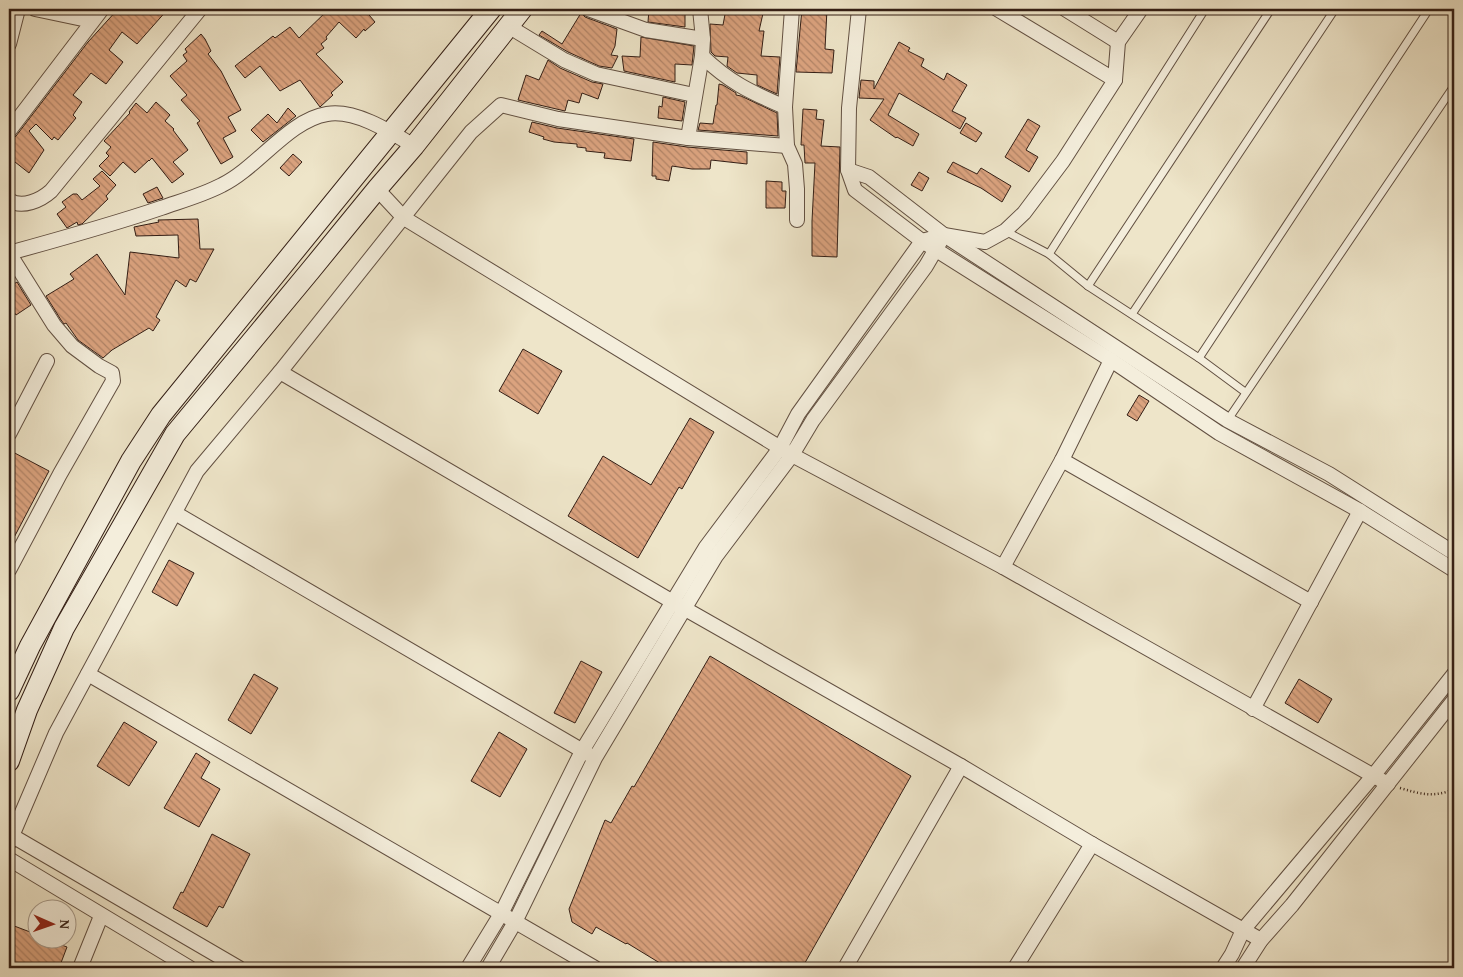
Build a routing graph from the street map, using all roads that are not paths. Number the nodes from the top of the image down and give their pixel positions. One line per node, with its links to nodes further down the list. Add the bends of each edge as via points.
1 (18, 9): 23 (street)
2 (35, 9): 19 (street)
3 (102, 9): 19 (street)
4 (200, 9): 36 (street, via 51,191 32,203 12,203)
5 (491, 9): 30 (main road)
6 (522, 9): 20 (main road)
7 (588, 9): 21 (street, via 646,30)
8 (700, 9): 21 (street)
9 (792, 9): 28 (street)
10 (859, 9): 34 (street, via 849,108)
11 (997, 9): 25 (street)
12 (1065, 9): 18 (street)
13 (1141, 9): 22 (street)
14 (1205, 9): 44 (lane)
15 (1271, 9): 45 (lane)
16 (1335, 9): 46 (lane)
17 (1429, 9): 47 (lane)
18 (1086, 14): 22 (street)
19 (92, 21): 29 (street)
20 (508, 26): 27 (street, via 564,60 596,74); 32 (main road)
21 (703, 39): 24 (street)
22 (1118, 42): 25 (street)
23 (9, 44)
24 (702, 56): 27 (street); 28 (street, via 749,92)
25 (1115, 80): 39 (street, via 1063,161 1024,213)
26 (1454, 86): 51 (lane)
27 (694, 95): 31 (street)
28 (784, 107): 33 (street)
29 (9, 131)
30 (390, 131): 32 (street); 43 (street, via 345,112 314,117 223,185 101,228); 68 (main road, via 161,415 131,461 30,646)
31 (688, 138): 33 (street); 37 (street, via 558,119 501,105 472,132)
32 (414, 146): 35 (main road)
33 (787, 146): 38 (street, via 798,189)
34 (848, 170): 40 (street, via 868,177); 41 (street, via 855,190)
35 (377, 188): 37 (street); 73 (main road, via 175,434 64,628 27,710)
36 (9, 200)
37 (404, 218): 50 (street); 55 (street)
38 (797, 220)
39 (1005, 231): 40 (street, via 986,242); 44 (lane)
40 (944, 235): 41 (street); 42 (street); 52 (street)
41 (922, 241): 42 (street); 55 (street, via 798,414)
42 (936, 250): 48 (street); 56 (street, via 813,420)
43 (9, 253): 62 (street, via 54,325 72,346 114,376)
44 (1049, 254): 45 (lane)
45 (1088, 286): 46 (lane)
46 (1132, 314): 47 (lane)
47 (1199, 358): 51 (lane)
48 (1111, 360): 53 (street); 57 (street)
49 (47, 361): 54 (street)
50 (280, 372): 59 (street, via 197,471); 65 (street)
51 (1245, 392): 52 (lane)
52 (1227, 420): 53 (lane); 60 (street, via 1329,474)
53 (1218, 433): 58 (street)
54 (9, 434)
55 (780, 448): 56 (street); 65 (street, via 706,547)
56 (792, 455): 61 (street); 65 (street)
57 (1062, 460): 61 (street); 64 (street)
58 (1360, 511): 63 (street); 64 (street)
59 (175, 513): 66 (street); 71 (street)
60 (1454, 553)
61 (1003, 567): 70 (street)
62 (9, 570)
63 (1454, 570)
64 (1311, 602): 70 (street)
65 (678, 605): 71 (street); 72 (street); 74 (street)
66 (88, 674): 77 (street, via 56,733); 80 (street)
67 (1454, 674): 75 (street)
68 (9, 691)
69 (1454, 700): 76 (street)
70 (1253, 709): 75 (street)
71 (582, 751): 72 (street); 80 (street)
72 (595, 758): 82 (street)
73 (9, 761)
74 (961, 766): 78 (street); 91 (street)
75 (1373, 776): 76 (street); 83 (street)
76 (1388, 784): 84 (street)
77 (10, 838): 87 (street)
78 (1092, 844): 83 (street); 92 (street)
79 (9, 859): 81 (street)
80 (501, 914): 82 (street); 88 (street)
81 (102, 916): 85 (street); 86 (street)
82 (515, 922): 89 (street); 90 (street)
83 (1243, 930): 84 (street); 93 (street)
84 (1261, 940): 94 (street)
85 (186, 967)
86 (80, 968)
87 (239, 968)
88 (468, 968)
89 (488, 968)
90 (595, 968)
91 (845, 968)
92 (1015, 968)
93 (1223, 968)
94 (1243, 968)

